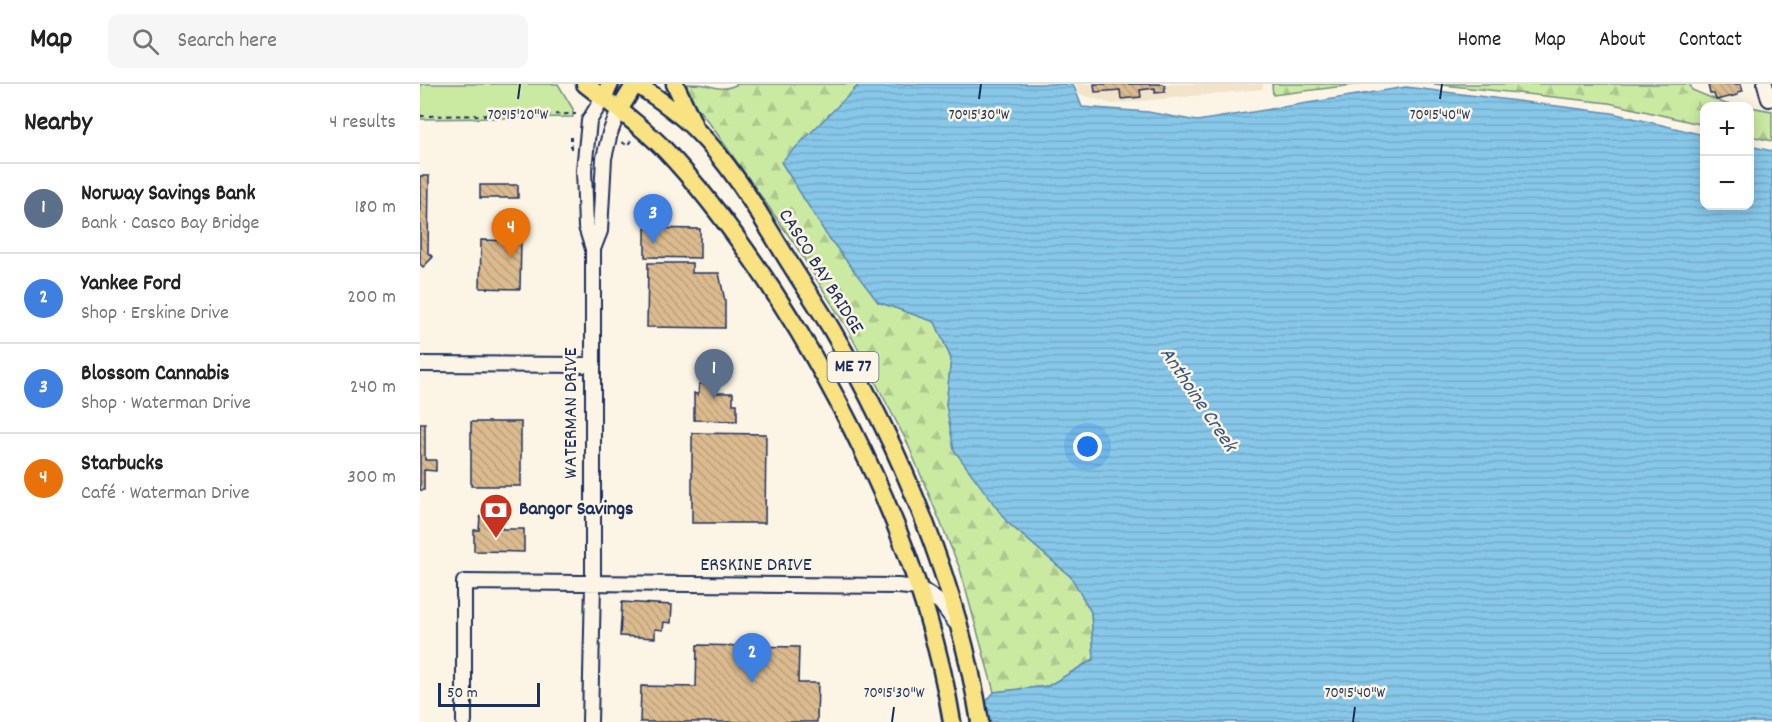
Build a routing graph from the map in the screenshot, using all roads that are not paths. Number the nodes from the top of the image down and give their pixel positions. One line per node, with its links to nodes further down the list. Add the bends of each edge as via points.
1 (585, 84): 5 (main road, ME 77)
2 (636, 84): 7 (main road, WATERMAN DRIVE); 8 (main road, CASCO BAY BRIDGE / ME 77)
3 (675, 84): 8 (main road)
4 (1765, 84): 6 (street)
5 (607, 91): 7 (main road, ME 77); 9 (street, WATERMAN DRIVE, via 589,121 584,170 586,227)
6 (1769, 99)
7 (619, 110): 9 (street, WATERMAN DRIVE, via 604,158 600,231); 13 (main road, ME 77, via 691,178 787,312 868,465)
8 (698, 132): 14 (main road, CASCO BAY BRIDGE / ME 77, via 751,199 852,366 909,485)
9 (593, 249): 11 (street, WATERMAN DRIVE)
10 (420, 364): 11 (street)
11 (593, 365): 12 (street, WATERMAN DRIVE)
12 (593, 585): 13 (street, ERSKINE DRIVE); 15 (street, ERSKINE DRIVE, via 464,582); 16 (street, WATERMAN DRIVE)
13 (919, 588): 14 (street, via 941,603); 17 (main road, ME 77)
14 (960, 628): 18 (main road, CASCO BAY BRIDGE / ME 77)
15 (464, 722)
16 (590, 722)
17 (952, 722)
18 (980, 722)

